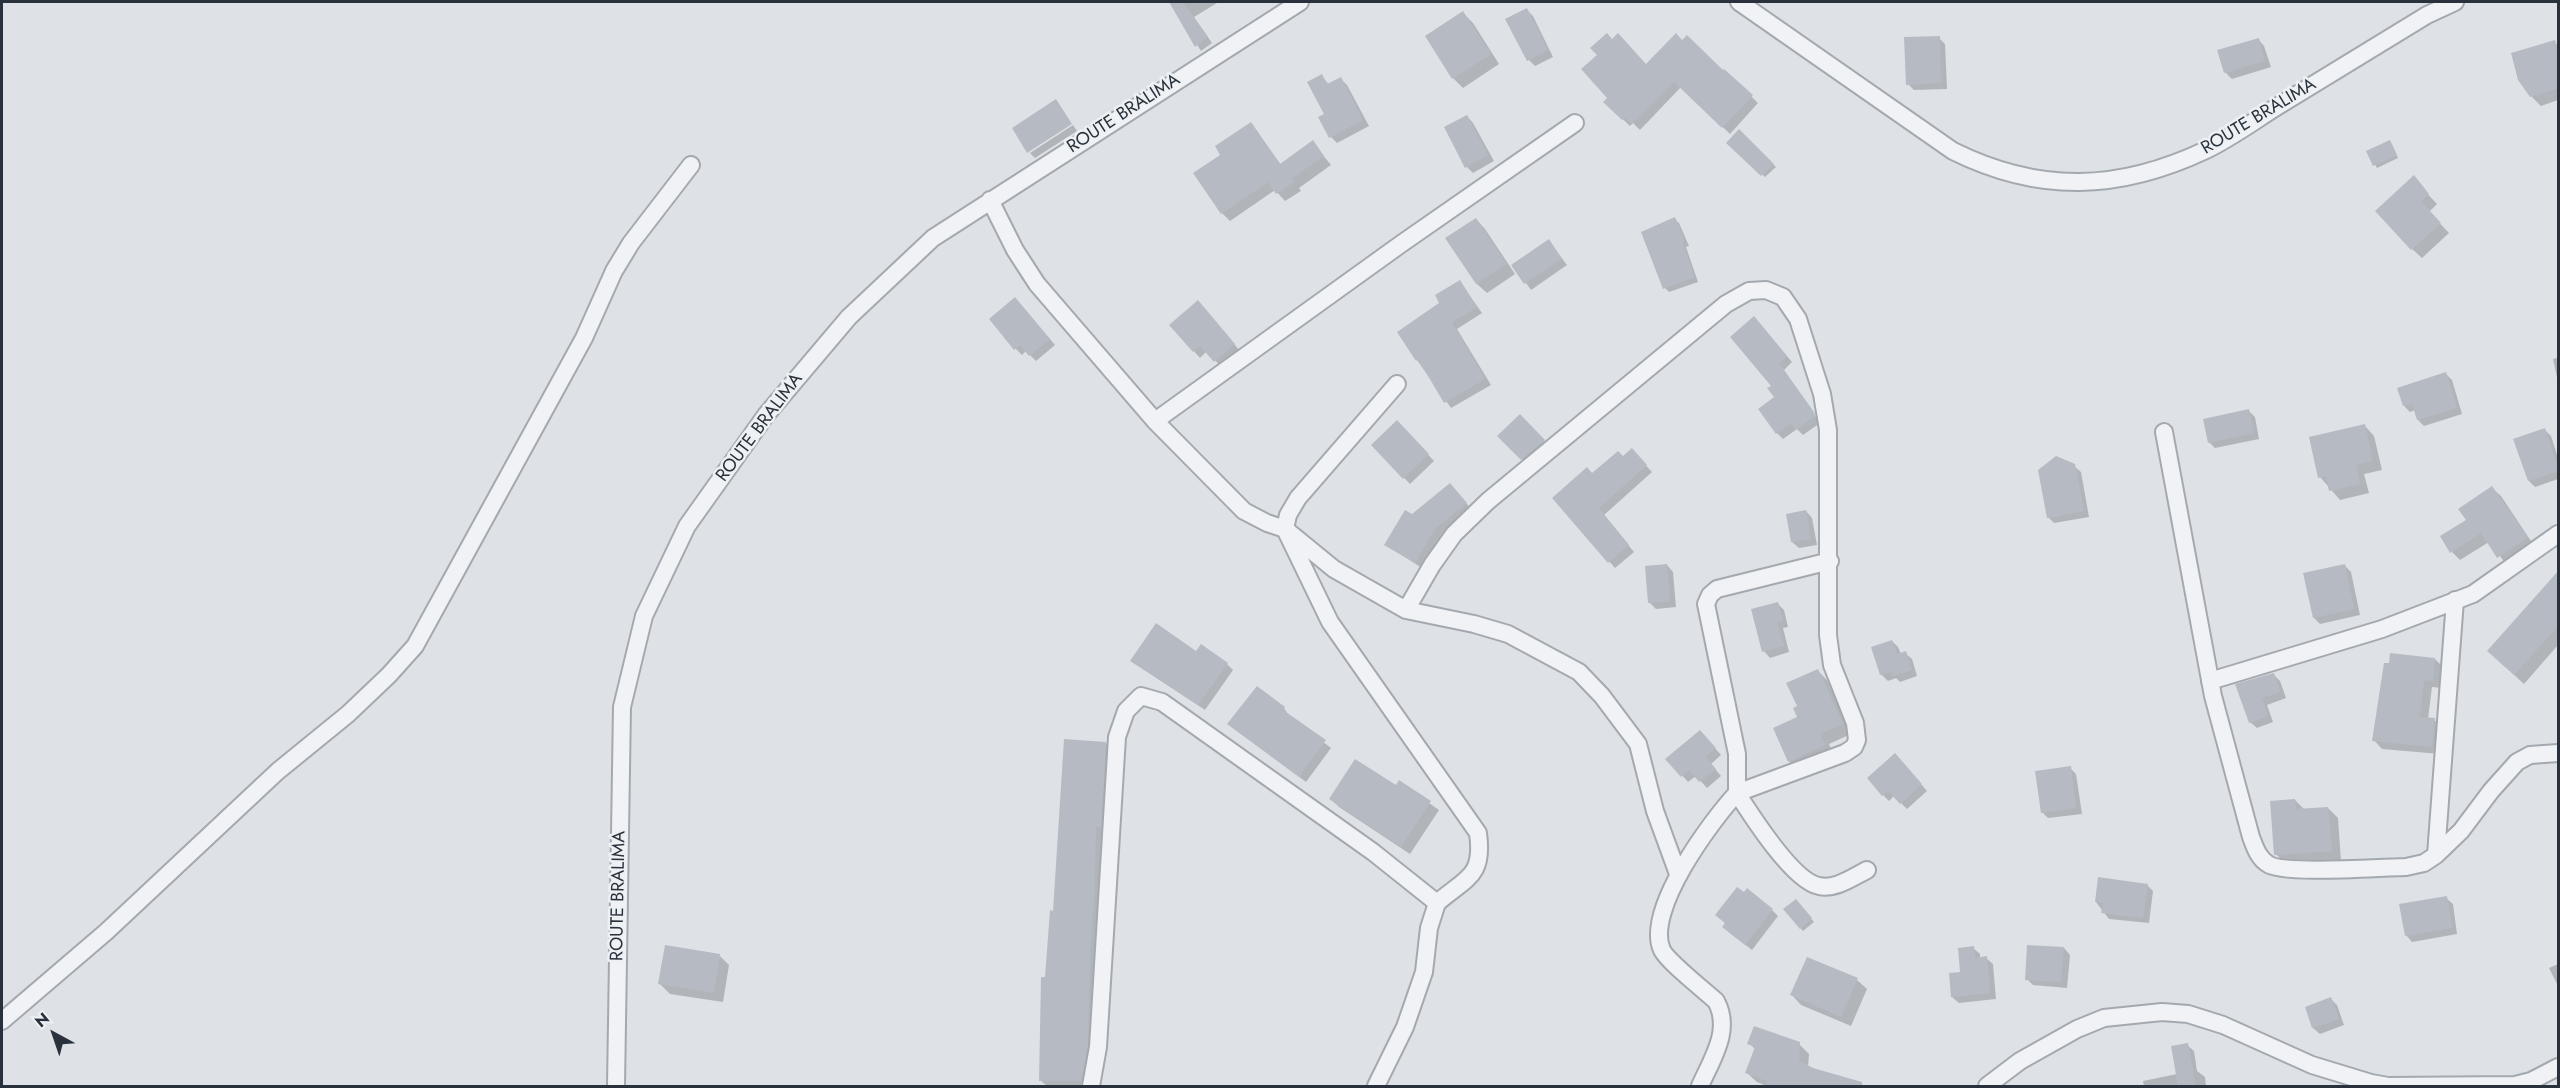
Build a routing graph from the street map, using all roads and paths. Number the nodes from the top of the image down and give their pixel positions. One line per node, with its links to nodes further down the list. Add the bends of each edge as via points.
1 (1300, 2): 6 (street, ROUTE BRALIMA)
2 (1739, 2): 3 (street, ROUTE BRALIMA, via 1953,151 1985,167 2038,181 2090,183 2147,173 2207,149 2417,21)
3 (2455, 2)
4 (1575, 123): 8 (street)
5 (691, 165): 22 (street, via 614,271 584,338 416,646 348,714 278,771 113,925)
6 (990, 200): 8 (street, via 1036,284); 24 (street, ROUTE BRALIMA, via 933,238 849,317 766,416 687,526 644,616 622,707)
7 (1397, 384): 10 (street, via 1298,498)
8 (1155, 421): 10 (street, via 1244,511)
9 (2163, 432): 15 (street)
10 (1285, 529): 14 (street, via 1343,576); 21 (street, via 1330,622 1478,833 1478,868)
11 (2559, 534): 13 (street, via 2490,583)
12 (1830, 561): 14 (street, via 1828,430 1822,394 1798,319 1783,297 1766,290 1749,291 1726,304 1488,501 1454,534); 17 (street, via 1828,635 1832,665 1855,723 1857,740 1845,753); 17 (street, via 1717,589 1706,604 1737,754)
13 (2455, 600): 15 (street, via 2382,629); 18 (street)
14 (1406, 610): 20 (street, via 1508,634 1579,672 1638,744 1655,811)
15 (2210, 681): 18 (street, via 2251,837 2257,853 2269,865 2288,869 2406,867)
16 (2559, 753): 18 (street, via 2530,755 2517,762 2461,831)
17 (1737, 793): 19 (street, via 1784,858 1806,880 1819,886 1836,885); 20 (street, via 1723,807)
18 (2436, 855)
19 (1867, 870)
20 (1678, 874): 27 (street, via 1662,916 1660,943 1663,952 1722,1011 1722,1034)
21 (1437, 903): 25 (street, via 1373,852 1162,702 1140,696 1126,711 1117,737 1098,1047); 26 (street, via 1429,927 1424,972 1405,1027)
22 (2, 1021)
23 (2559, 1067): 28 (street, via 2515,1085 2388,1086 2312,1065 2239,1031 2188,1014 2162,1012 2104,1018 2077,1029 2020,1061)
24 (616, 1086)
25 (1091, 1086)
26 (1376, 1086)
27 (1700, 1086)
28 (1987, 1086)

